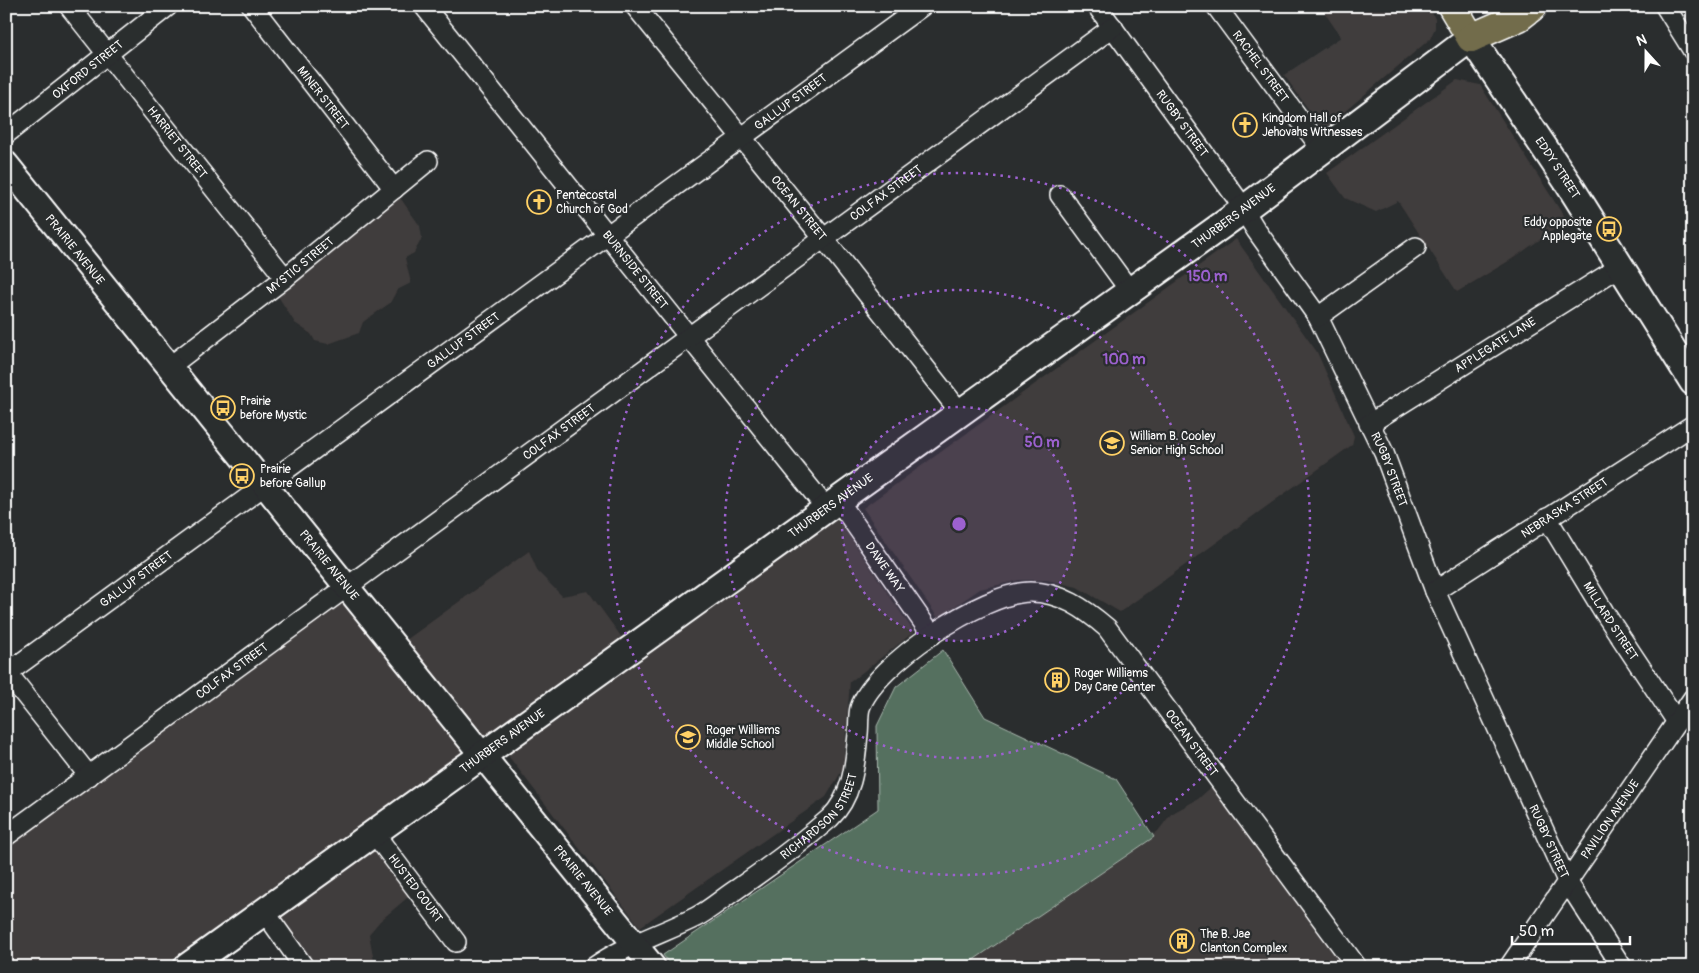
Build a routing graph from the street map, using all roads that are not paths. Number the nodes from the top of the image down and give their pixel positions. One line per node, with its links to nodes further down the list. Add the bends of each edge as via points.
1 (69, 6): 16 (street, HARRIET STREET)
2 (168, 6): 16 (street, OXFORD STREET)
3 (252, 6): 22 (street, MINER STREET)
4 (424, 6): 25 (street, BURNSIDE STREET)
5 (922, 6): 18 (street, GALLUP STREET)
6 (1097, 6): 13 (street, RUGBY STREET)
7 (1216, 6): 19 (street, RACHEL STREET)
8 (1452, 6): 14 (main road, EDDY STREET)
9 (1498, 6): 14 (main road, THURBERS AVENUE)
10 (1533, 6): 14 (main road, THURBERS AVENUE, via 1518,17)
11 (1665, 6): 15 (street)
12 (645, 10): 18 (street, OCEAN STREET)
13 (1113, 27): 24 (street, RUGBY STREET); 26 (street, COLFAX STREET)
14 (1471, 38): 19 (main road, THURBERS AVENUE); 28 (main road, EDDY STREET)
15 (1693, 51)
16 (107, 53): 17 (street, OXFORD STREET); 29 (street, HARRIET STREET)
17 (6, 134)
18 (741, 138): 25 (street, GALLUP STREET); 26 (street, OCEAN STREET)
19 (1323, 151): 24 (main road, THURBERS AVENUE)
20 (428, 161): 22 (street, MYSTIC STREET)
21 (6, 164): 33 (street, PRAIRIE AVENUE)
22 (394, 189): 29 (street, MYSTIC STREET)
23 (1060, 195): 30 (street)
24 (1244, 209): 30 (main road, THURBERS AVENUE); 31 (street, RUGBY STREET)
25 (608, 235): 32 (street, BURNSIDE STREET); 38 (street, GALLUP STREET)
26 (824, 239): 32 (street, COLFAX STREET); 35 (street, OCEAN STREET)
27 (1416, 247): 31 (street)
28 (1621, 266): 34 (main road, EDDY STREET); 36 (street, APPLEGATE LANE)
29 (285, 278): 33 (street, MYSTIC STREET)
30 (1130, 291): 35 (main road, THURBERS AVENUE)
31 (1318, 317): 36 (street, RUGBY STREET)
32 (690, 337): 39 (street, BURNSIDE STREET); 41 (street, COLFAX STREET)
33 (170, 368): 38 (street, PRAIRIE AVENUE)
34 (1693, 382)
35 (960, 412): 39 (main road, THURBERS AVENUE)
36 (1370, 424): 42 (street, RUGBY STREET, via 1384,453)
37 (1693, 424): 40 (street, NEBRASKA STREET)
38 (266, 485): 41 (street, PRAIRIE AVENUE); 44 (street, GALLUP STREET)
39 (832, 504): 43 (street, DAWE WAY); 47 (main road, THURBERS AVENUE)
40 (1547, 518): 42 (street, NEBRASKA STREET); 46 (street, MILLARD STREET)
41 (347, 587): 47 (street, PRAIRIE AVENUE); 48 (street, COLFAX STREET)
42 (1435, 591): 51 (street, RUGBY STREET)
43 (932, 635): 54 (street, RICHARDSON STREET, via 872,686 860,708 851,787 832,816 782,857 698,916); 59 (street, OCEAN STREET, via 975,607 1003,595 1030,592 1055,596 1082,607 1122,646)
44 (7, 673): 48 (street)
45 (1693, 698): 46 (street, PAVILION AVENUE)
46 (1676, 722): 51 (street, PAVILION AVENUE)
47 (482, 756): 49 (main road, THURBERS AVENUE); 54 (street, PRAIRIE AVENUE)
48 (89, 776): 50 (street, COLFAX STREET)
49 (374, 833): 52 (main road, THURBERS AVENUE); 53 (street, HUSTED COURT)
50 (6, 836)
51 (1567, 880): 60 (street, PAVILION AVENUE); 61 (street, RUGBY STREET)
52 (264, 911): 55 (main road, THURBERS AVENUE); 56 (street)
53 (456, 942)
54 (636, 945): 57 (street, RICHARDSON STREET, via 615,952); 58 (street, PRAIRIE AVENUE)
55 (187, 967)
56 (304, 967)
57 (594, 967)
58 (653, 967)
59 (1357, 967)
60 (1509, 967)
61 (1622, 967)

